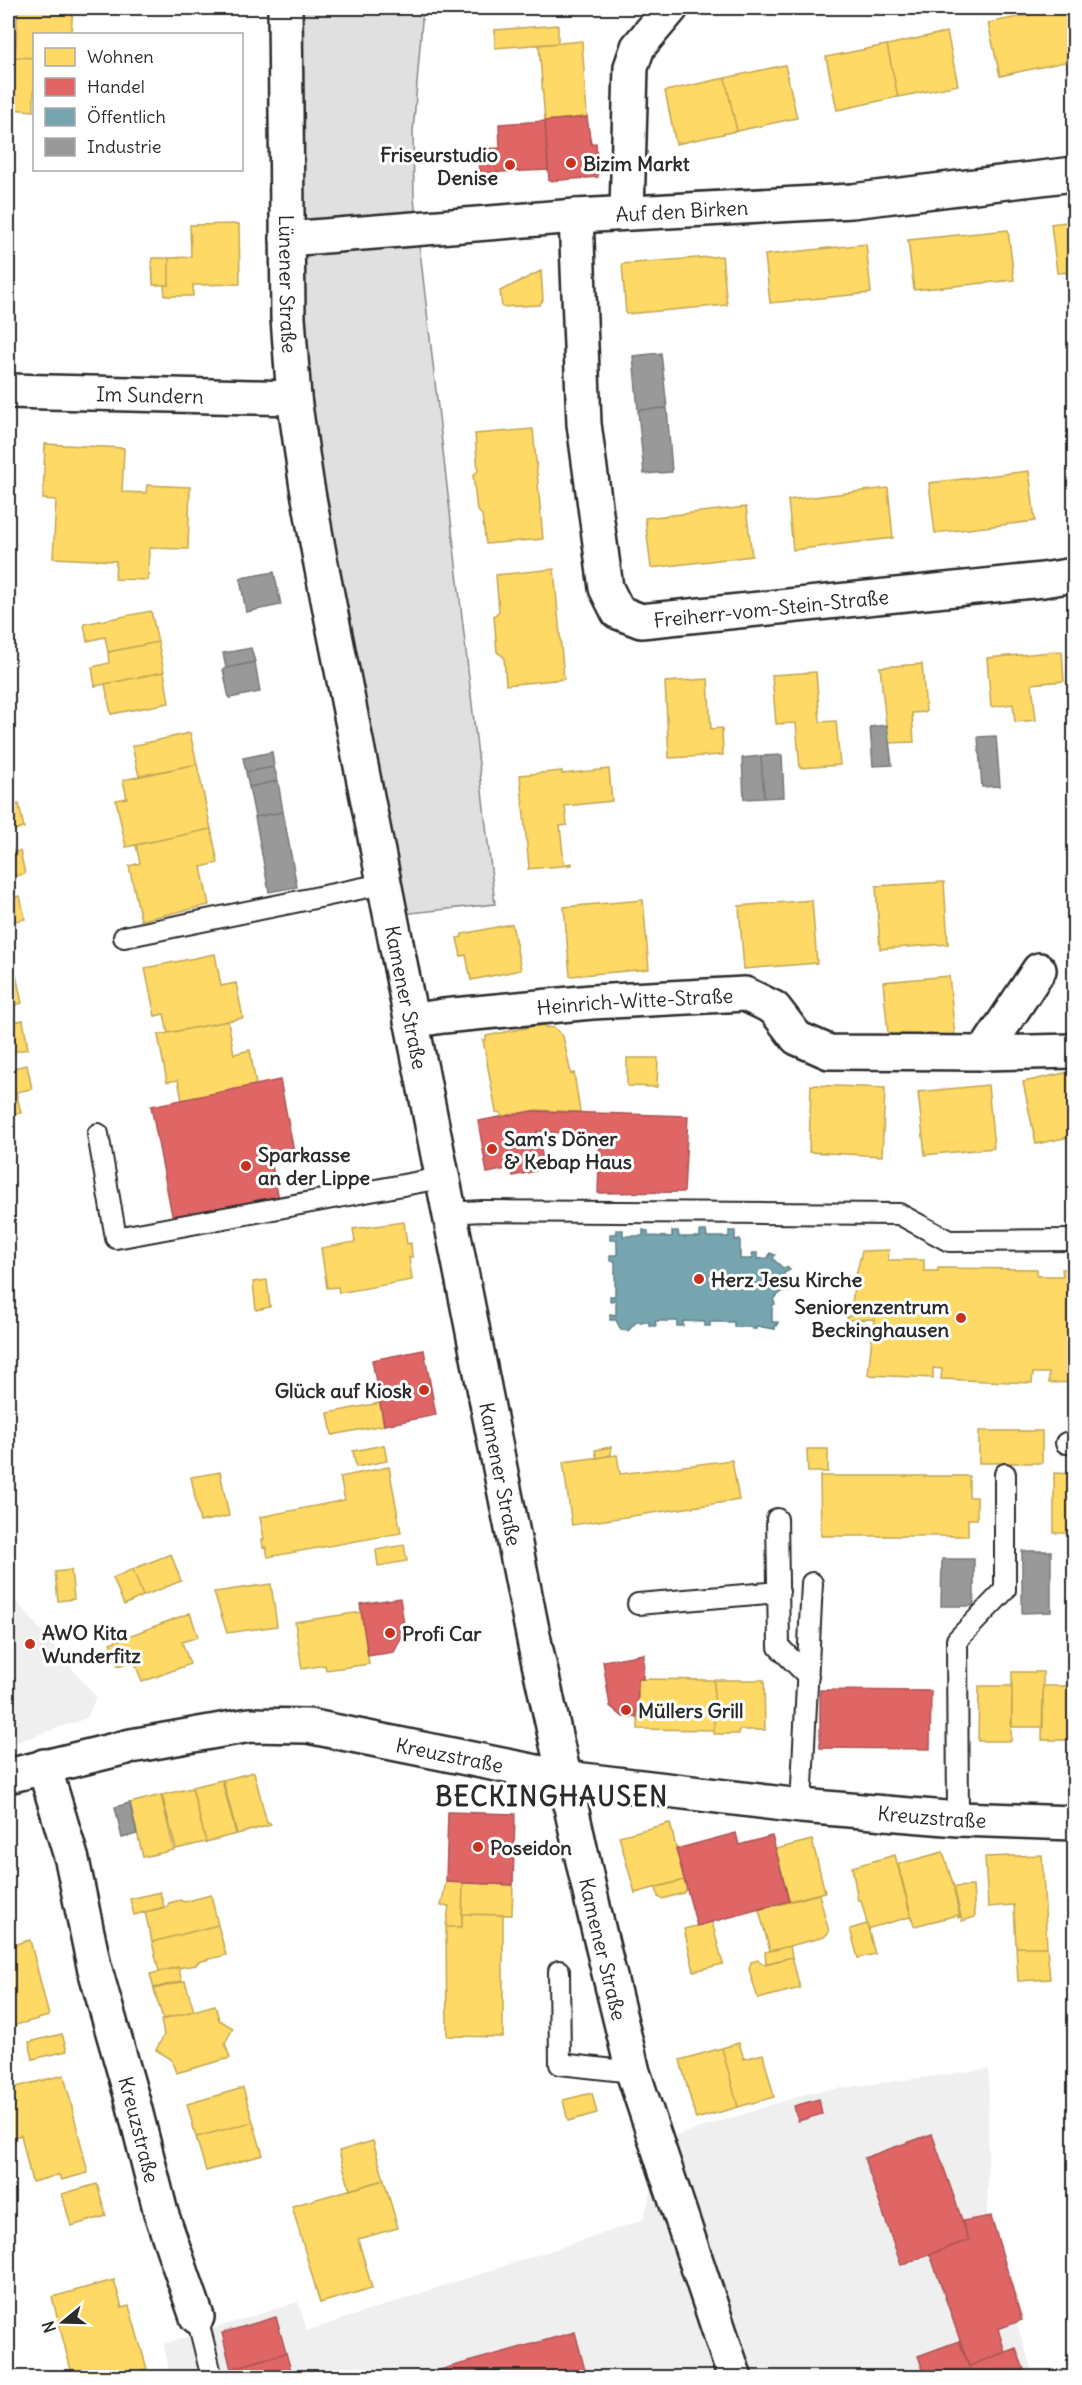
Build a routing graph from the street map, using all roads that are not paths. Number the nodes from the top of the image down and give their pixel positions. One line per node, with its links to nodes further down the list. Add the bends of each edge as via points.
1 (285, 8): 6 (street, Lünener Straße)
2 (671, 8): 4 (street, via 638,47 631,67)
3 (1074, 174): 4 (street, Auf den Birken, via 852,201)
4 (627, 212): 5 (street, Auf den Birken)
5 (576, 216): 6 (street, Auf den Birken); 10 (street, Freiherr-vom-Stein-Straße, via 584,423 606,588 618,612 641,621)
6 (287, 239): 8 (street, Lünener Straße)
7 (8, 390): 8 (street, Im Sundern)
8 (294, 398): 9 (street, Lünener Straße)
9 (320, 559): 11 (street, Kamener Straße)
10 (1074, 574)
11 (383, 884): 12 (lane); 14 (street, Kamener Straße)
12 (124, 937)
13 (1039, 970): 16 (street)
14 (411, 1021): 16 (street, Heinrich-Witte-Straße, via 592,1002 745,994 774,1008 798,1038 829,1052); 18 (street, Kamener Straße)
15 (1074, 1051): 16 (street, Heinrich-Witte-Straße)
16 (984, 1053)
17 (98, 1134): 18 (lane, via 116,1238)
18 (441, 1178): 19 (street, Kamener Straße)
19 (449, 1213): 20 (lane, via 899,1214 949,1240); 29 (street, Kamener Straße, via 536,1650)
20 (1074, 1240)
21 (1005, 1474): 31 (lane, via 1005,1590 957,1640)
22 (777, 1519): 24 (lane)
23 (812, 1582): 26 (lane)
24 (778, 1592): 25 (lane); 26 (lane, via 779,1647)
25 (638, 1604)
26 (808, 1676): 30 (lane)
27 (44, 1766): 28 (street, Kreuzstraße); 29 (street, Kreuzstraße, via 250,1725 308,1726); 35 (street, Kreuzstraße, via 72,1860 94,1966 161,2213)
28 (8, 1776)
29 (566, 1778): 30 (street, Kreuzstraße); 34 (street, Kamener Straße)
30 (801, 1806): 31 (street, Kreuzstraße)
31 (958, 1819): 32 (street, Kreuzstraße)
32 (1074, 1822)
33 (559, 1971): 34 (lane, via 560,2064)
34 (633, 2072): 37 (street, Kamener Straße)
35 (197, 2317): 36 (lane)
36 (212, 2378)
37 (735, 2378)

